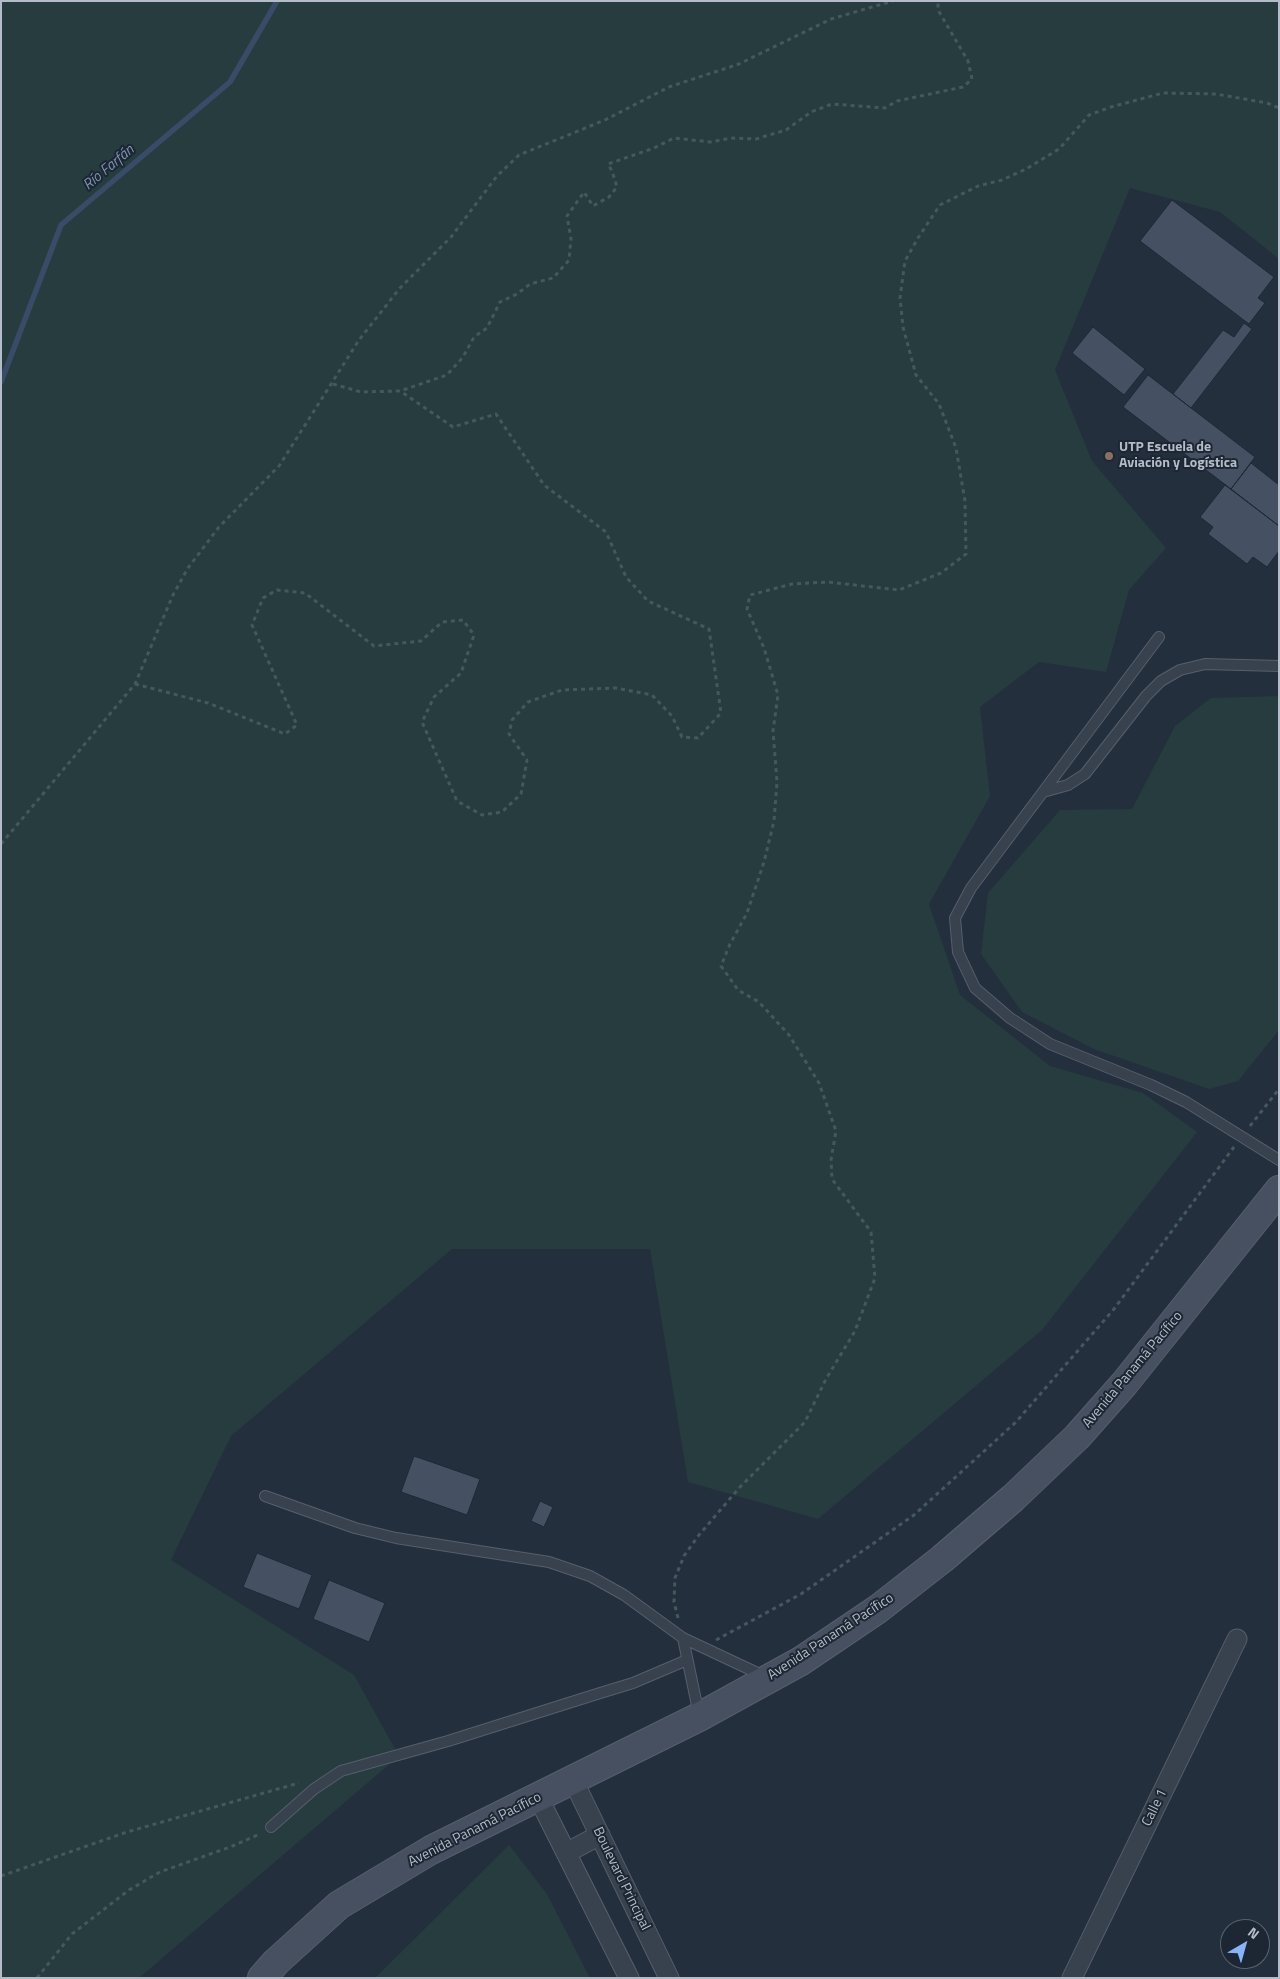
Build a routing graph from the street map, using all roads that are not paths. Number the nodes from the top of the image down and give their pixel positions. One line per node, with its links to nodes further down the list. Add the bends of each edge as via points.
1 (1160, 637): 3 (lane)
2 (1279, 666): 3 (lane, via 1205,664 1180,670 1162,680 1146,696 1084,774 1068,784)
3 (1043, 792): 4 (lane, via 971,888 955,918 958,952 975,988 1010,1018 1050,1044 1186,1102)
4 (1279, 1160)
5 (1279, 1190): 10 (main road, Avenida Panamá Pacífico, via 1124,1384 1077,1437 1013,1498 928,1570 878,1609)
6 (265, 1496): 7 (lane, via 355,1528 396,1538 549,1562 590,1576 624,1595)
7 (683, 1638): 9 (lane); 10 (lane)
8 (1237, 1638): 20 (street, Calle 1)
9 (687, 1660): 11 (lane); 14 (lane, via 606,1692 341,1771 314,1789)
10 (770, 1678): 11 (main road, Avenida Panamá Pacífico)
11 (699, 1717): 12 (main road, Avenida Panamá Pacífico)
12 (573, 1780): 13 (main road, Avenida Panamá Pacífico); 15 (street, Boulevard Principal)
13 (538, 1797): 16 (street); 18 (main road, Avenida Panamá Pacífico, via 431,1850 339,1905)
14 (271, 1827)
15 (600, 1835): 16 (street); 17 (street, Boulevard Principal)
16 (566, 1853): 19 (street)
17 (667, 1977)
18 (262, 1978)
19 (628, 1978)
20 (1072, 1978)

